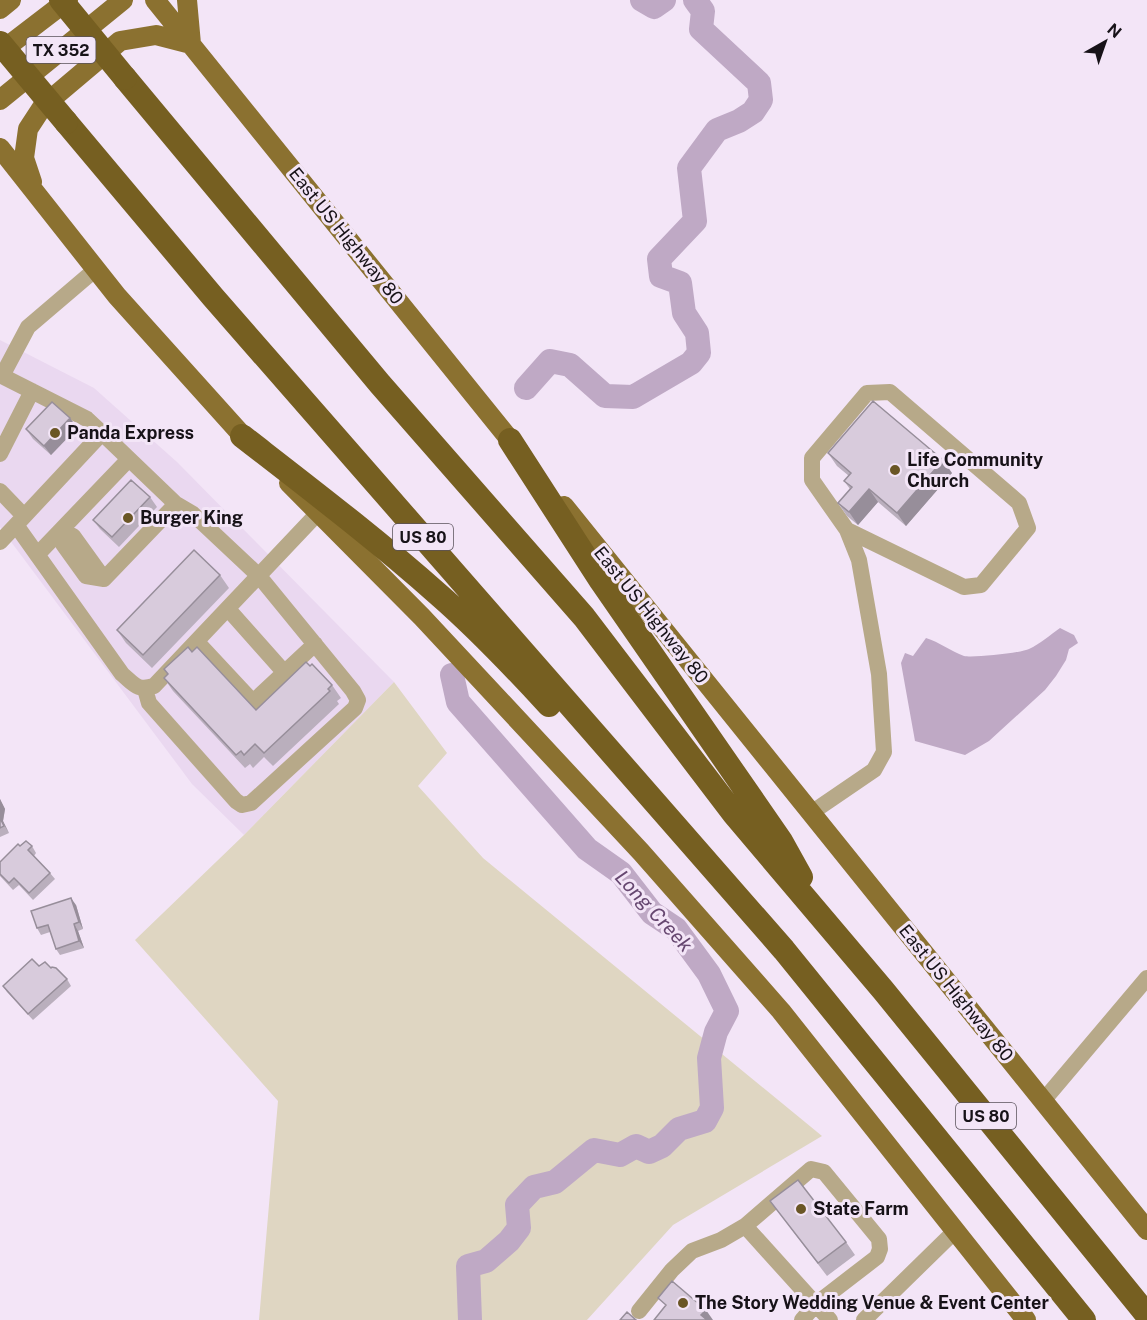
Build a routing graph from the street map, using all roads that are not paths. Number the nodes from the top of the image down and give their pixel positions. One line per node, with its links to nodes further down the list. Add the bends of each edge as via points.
1 (11, 0): 7 (main road)
2 (61, 0): 38 (highway, US 80, bridge, via 380,384 584,617 734,814)
3 (68, 0): 10 (main road, TX 352)
4 (123, 0): 11 (main road, TX 352)
5 (155, 0): 9 (main road, East US Highway 80)
6 (187, 0): 9 (main road)
7 (0, 9)
8 (0, 43): 39 (highway, US 80, bridge, via 213,297)
9 (191, 44): 14 (main road, via 156,35 120,41 43,105 28,129 24,158); 20 (main road, East US Highway 80)
10 (0, 52)
11 (0, 100)
12 (0, 148): 14 (main road)
13 (0, 167): 14 (main road)
14 (36, 193): 15 (main road)
15 (96, 269): 16 (street, via 28,327); 19 (main road)
16 (1, 376): 17 (street)
17 (32, 391): 18 (street, via 87,419); 21 (street)
18 (102, 434): 22 (street); 26 (street)
19 (242, 436): 25 (main road); 39 (highway, via 378,542 440,596)
20 (510, 440): 37 (main road, East US Highway 80); 38 (highway, via 601,582 782,840)
21 (0, 454)
22 (129, 459): 24 (street); 28 (street)
23 (0, 491): 26 (street)
24 (176, 504): 28 (street, via 104,579 73,536); 31 (street, via 193,514)
25 (318, 513): 31 (street); 44 (main road, via 422,617 641,852 781,1011)
26 (20, 520): 29 (street); 30 (street)
27 (847, 530): 27 (street, via 813,480 812,459 867,393 890,392 1019,503 1028,528 981,585 964,587); 37 (street, via 859,560 879,674 884,752 874,770)
28 (60, 531): 30 (street)
29 (0, 542)
30 (37, 555): 36 (street, via 122,674)
31 (259, 576): 32 (street); 34 (street)
32 (228, 609): 33 (street); 35 (street)
33 (197, 642): 35 (street, via 253,702); 36 (street, via 154,686)
34 (315, 644): 35 (street); 36 (street, via 353,691 358,700 355,708 251,803 242,805 236,801 149,703)
35 (284, 672)
36 (145, 689)
37 (811, 813): 41 (main road, East US Highway 80)
38 (823, 919): 47 (highway, US 80)
39 (784, 950): 52 (highway, US 80)
40 (1147, 978): 41 (street)
41 (1043, 1101): 43 (main road, East US Highway 80)
42 (745, 1226): 45 (street); 45 (street, via 811,1169 824,1172 879,1239 880,1249 877,1257); 46 (street, via 692,1251)
43 (1147, 1230)
44 (955, 1231): 50 (street); 51 (main road)
45 (816, 1304): 48 (street); 49 (street)
46 (639, 1311)
47 (1147, 1315)
48 (802, 1320)
49 (830, 1320)
50 (864, 1320)
51 (1026, 1320)
52 (1084, 1320)

